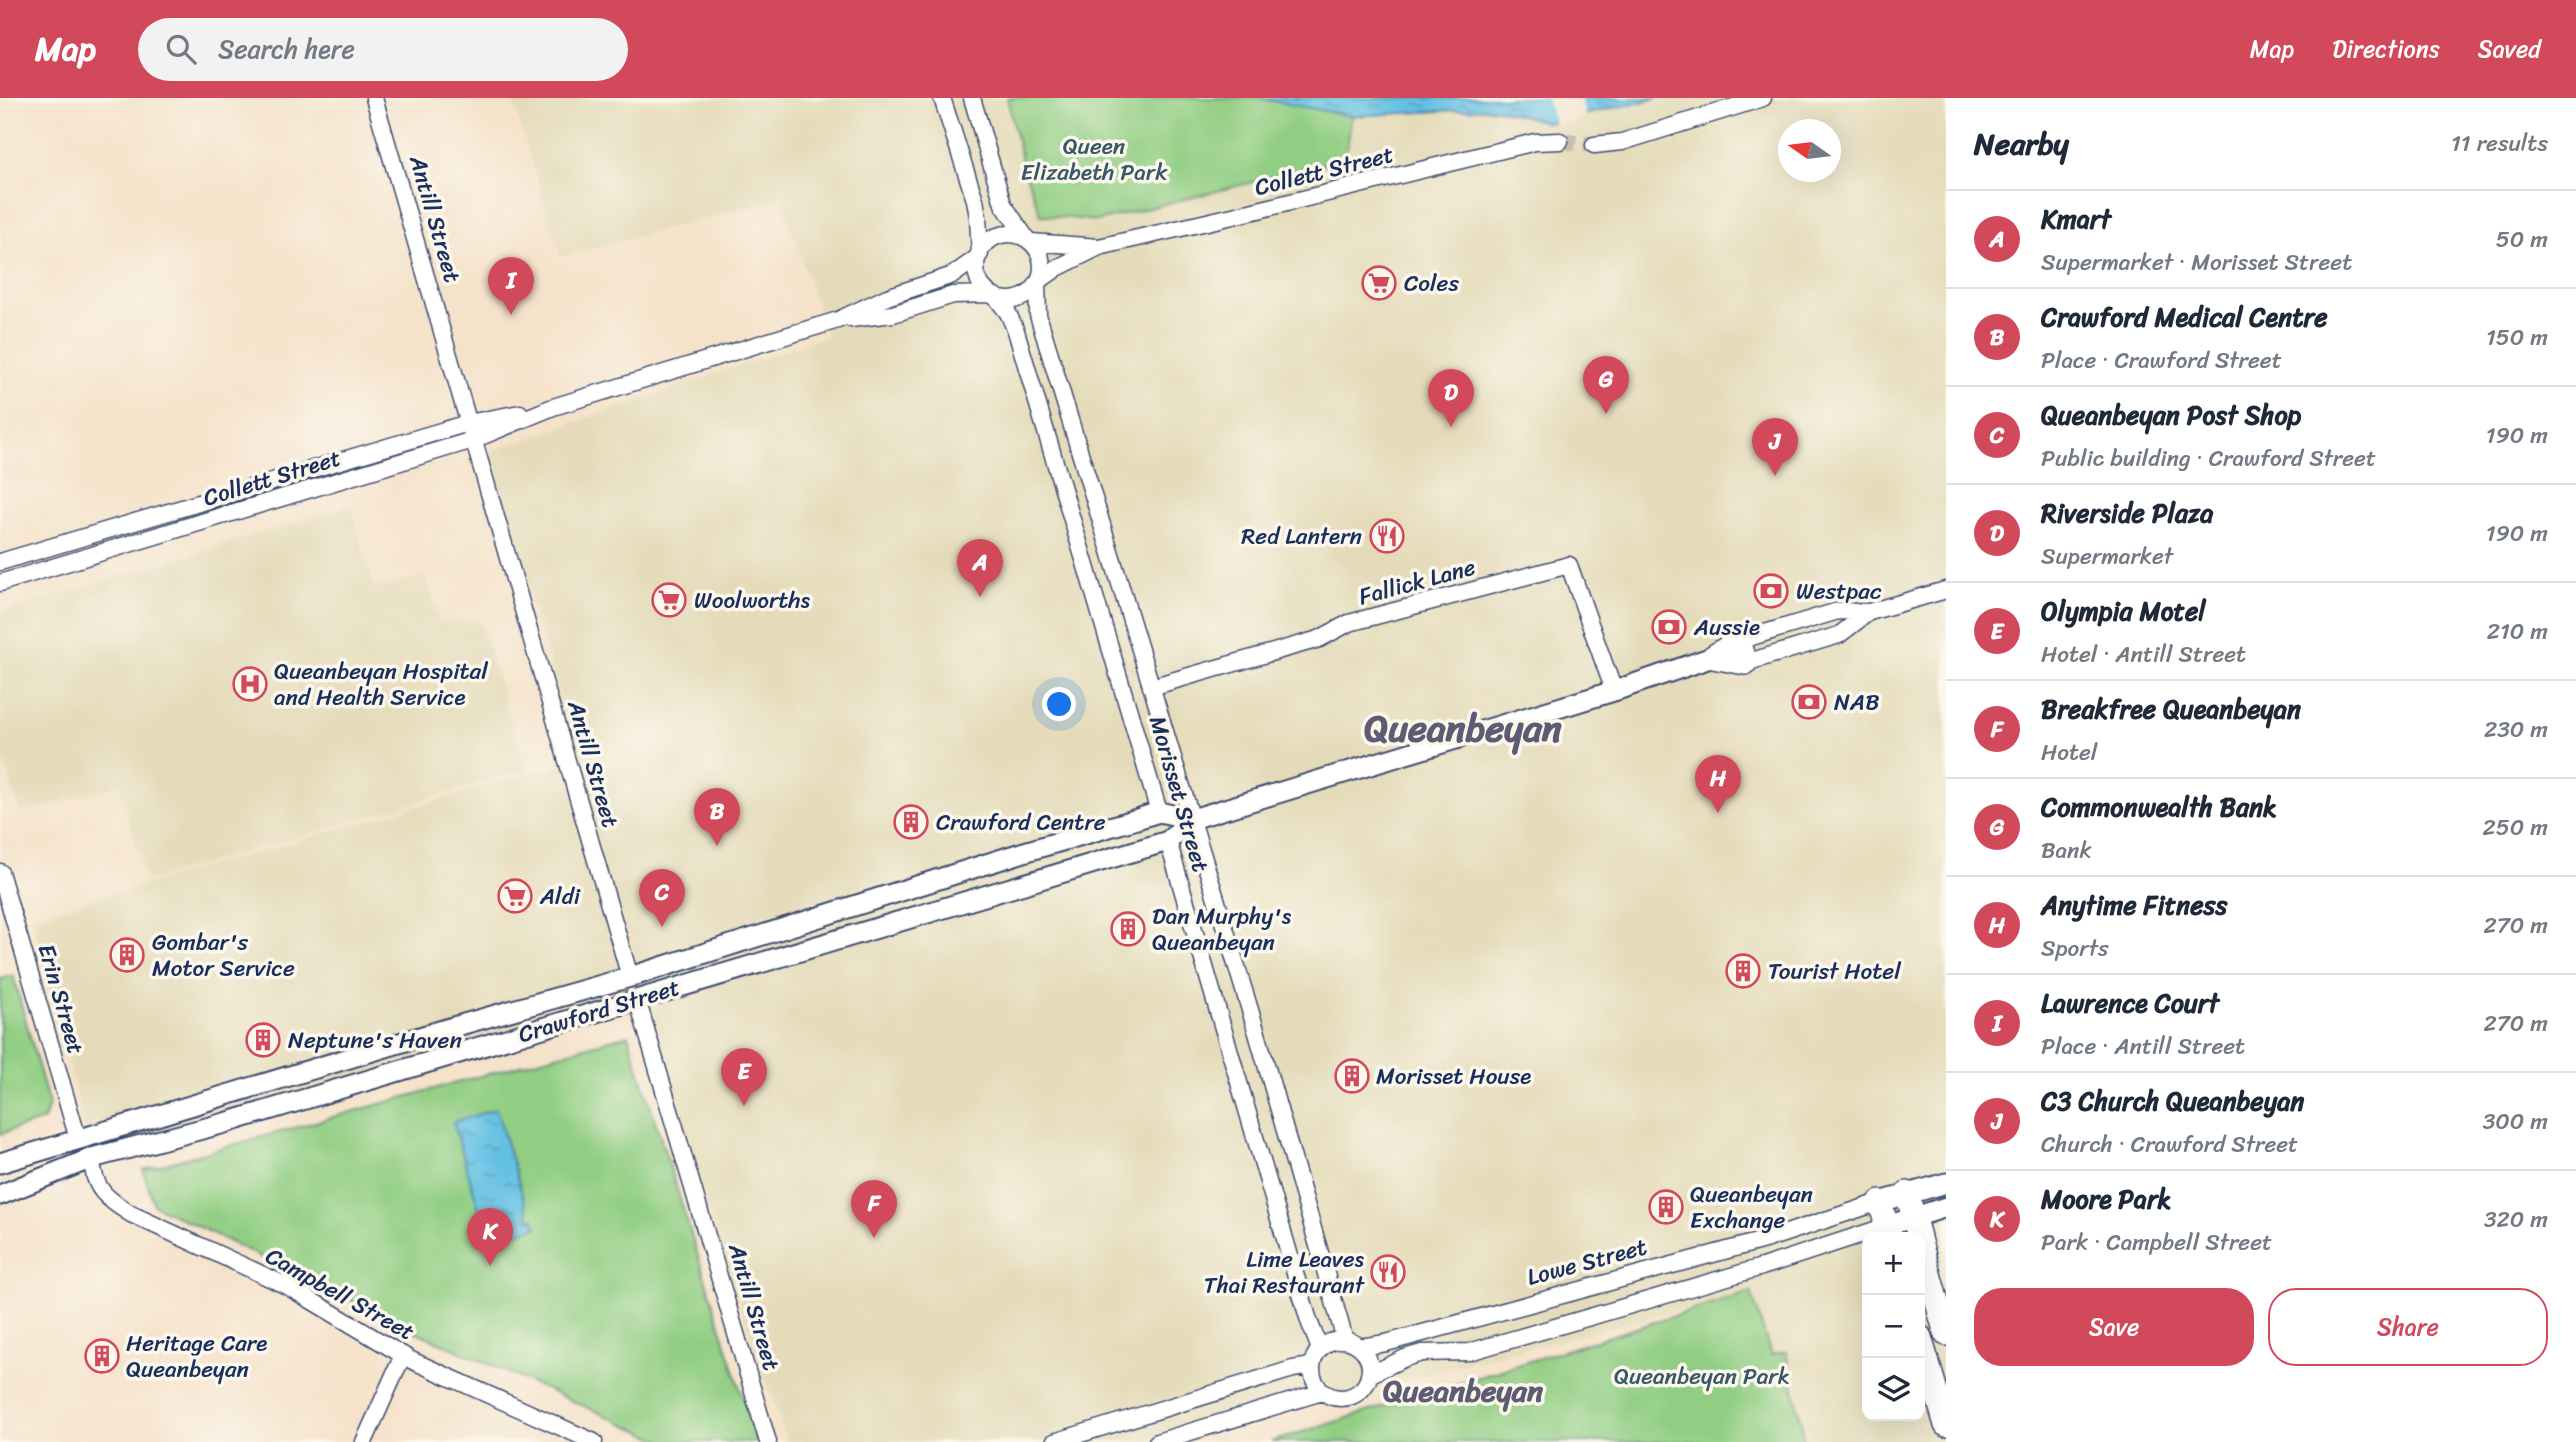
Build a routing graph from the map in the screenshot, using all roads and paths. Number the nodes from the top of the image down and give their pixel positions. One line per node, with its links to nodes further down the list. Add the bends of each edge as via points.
1 (374, 98): 14 (street, Antill Street)
2 (942, 98): 9 (street, via 975,200)
3 (972, 98): 7 (street, via 1003,204)
4 (1763, 98): 6 (street, via 1632,140)
5 (1560, 141): 8 (street, Collett Street, via 1535,142)
6 (1594, 145)
7 (1029, 240): 8 (street, Collett Street); 9 (street, via 1003,234 986,243); 10 (street, via 1042,260)
8 (1099, 247): 10 (street, Collett Street)
9 (979, 255): 11 (street, via 978,275); 12 (street, Collett Street, via 953,275 887,297)
10 (1038, 283): 11 (street, via 1016,299); 22 (street, Morisset Street, via 1038,315)
11 (993, 295): 12 (street, Collett Street, via 953,295 892,314); 24 (street, Morisset Street, via 1016,331)
12 (838, 320): 13 (street, Collett Street)
13 (553, 407): 14 (street, Collett Street); 15 (street, Collett Street)
14 (468, 423): 15 (street, Antill Street); 16 (street, Collett Street)
15 (473, 440): 17 (street, Collett Street); 28 (street, Antill Street)
16 (0, 562)
17 (0, 583)
18 (1946, 590): 19 (street, Crawford Street)
19 (1869, 612): 20 (street, Crawford Street, via 1838,611); 20 (street, Crawford Street, via 1839,635)
20 (1741, 652): 21 (highway, Crawford Street)
21 (1713, 657): 23 (main road, Crawford Street)
22 (1151, 687): 23 (street, Fallick Lane, via 1320,639 1349,623 1569,565); 25 (street, Morisset Street)
23 (1614, 691): 25 (main road, Crawford Street)
24 (1159, 812): 25 (main road, Crawford Street); 26 (main road, Morisset Street); 28 (main road, Crawford Street)
25 (1192, 819): 26 (main road, Crawford Street); 43 (street, Morisset Street)
26 (1168, 841): 29 (main road, Crawford Street); 45 (street, Morisset Street)
27 (0, 872): 30 (street, Erin Street)
28 (630, 977): 29 (main road, Antill Street); 30 (main road, Crawford Street)
29 (637, 999): 31 (main road, Crawford Street, via 225,1123); 54 (street, Antill Street)
30 (78, 1139): 31 (main road); 32 (main road, Crawford Street)
31 (92, 1158): 35 (main road, Crawford Street); 47 (street, Campbell Street, via 94,1181 115,1204 287,1286)
32 (0, 1163)
33 (1946, 1184): 34 (main road, Lowe Street)
34 (1907, 1193): 36 (main road, Lowe Street); 39 (highway)
35 (0, 1195)
36 (1880, 1202): 38 (highway); 44 (street, Lowe Street, via 1768,1238)
37 (1946, 1207): 39 (main road)
38 (1889, 1232)
39 (1917, 1232)
40 (1862, 1240): 49 (street, via 1469,1352 1413,1355)
41 (1925, 1260): 42 (highway)
42 (1946, 1334)
43 (1345, 1340): 44 (street); 45 (street)
44 (1360, 1347): 49 (street)
45 (1320, 1349): 48 (street)
46 (1925, 1354): 51 (highway)
47 (402, 1355): 52 (street); 53 (street, Campbell Street)
48 (1312, 1366): 50 (street); 55 (street)
49 (1369, 1376): 50 (street, via 1349,1397)
50 (1322, 1392): 56 (street)
51 (1946, 1425)
52 (364, 1442)
53 (594, 1442)
54 (768, 1442)
55 (1054, 1442)
56 (1157, 1442)

